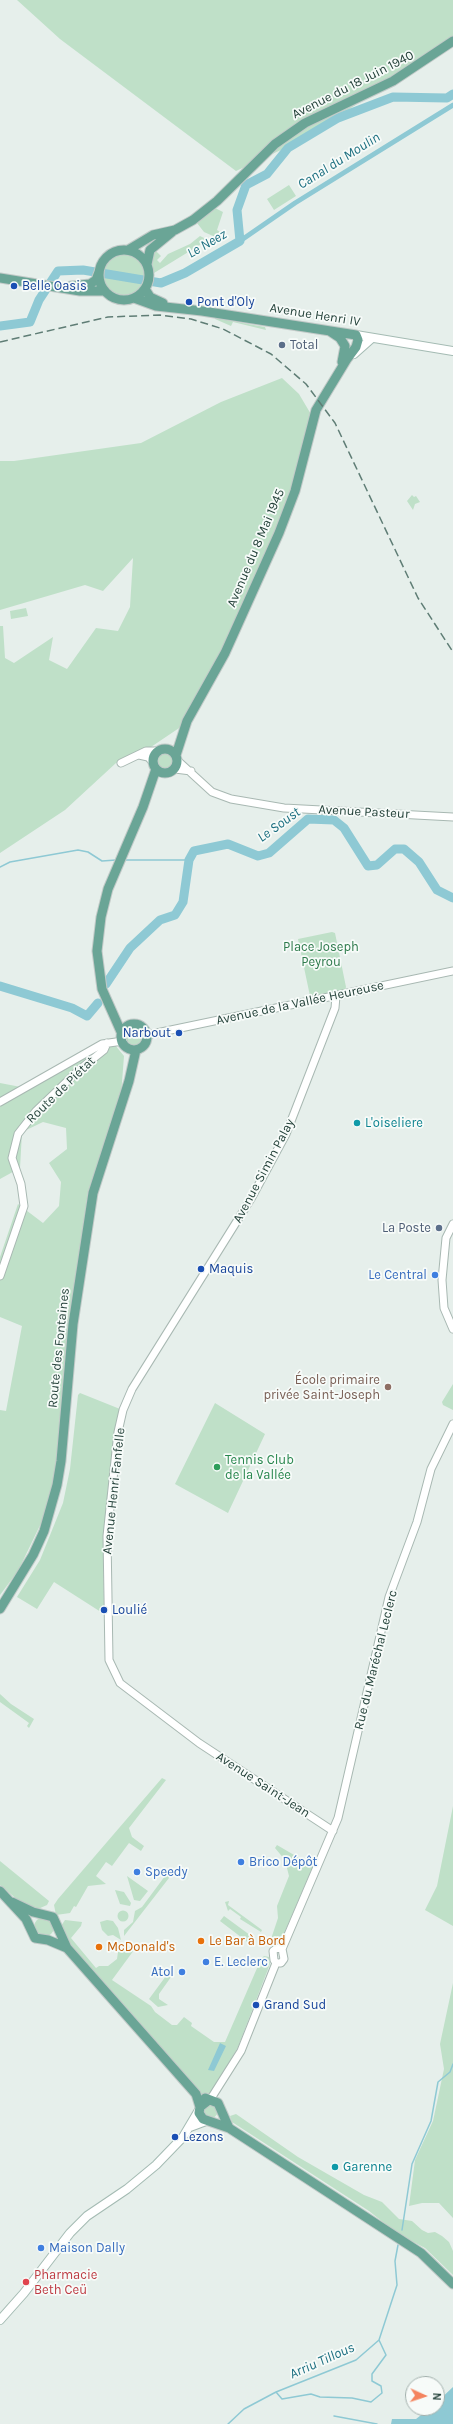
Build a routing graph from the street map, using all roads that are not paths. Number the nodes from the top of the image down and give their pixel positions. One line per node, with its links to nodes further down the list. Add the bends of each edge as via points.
1 (453, 41): 2 (main road, Avenue du 18 Juin 1940, via 393,81 321,114 291,132 261,157 217,201)
2 (175, 230): 3 (main road, Avenue du 18 Juin 1940, via 153,235); 4 (main road, Avenue du 18 Juin 1940, via 150,250)
3 (128, 250): 4 (main road, via 139,255); 6 (main road, via 114,252 104,261 100,270)
4 (148, 268): 8 (main road)
5 (0, 278): 7 (main road)
6 (101, 286): 7 (main road, via 90,284); 7 (main road, via 80,291); 9 (main road, via 119,299)
7 (58, 287)
8 (145, 289): 9 (main road); 10 (main road, Avenue Henri IV, via 150,297)
9 (134, 298): 10 (main road, Avenue Henri IV, via 156,306)
10 (172, 307): 11 (main road, Avenue Henri IV)
11 (326, 330): 12 (main road, Avenue Henri IV); 15 (main road, via 340,338 345,346 345,355)
12 (356, 335): 13 (main road, Avenue Henri IV); 15 (main road, Avenue du 8 Mai 1945, via 358,344)
13 (372, 338): 14 (main road, Avenue Henri IV); 15 (main road)
14 (453, 351)
15 (339, 371): 16 (main road, Avenue du 8 Mai 1945, via 316,410 295,491 262,572 225,653)
16 (187, 721): 17 (main road, Avenue du 8 Mai 1945); 19 (main road, Avenue du 8 Mai 1945)
17 (163, 750): 18 (street, via 146,751); 19 (main road); 21 (main road, Avenue du 8 Mai 1945, via 155,756)
18 (138, 755): 20 (street); 21 (street, via 148,757)
19 (176, 761): 21 (main road); 22 (street, Avenue Pasteur, via 191,771 212,792 231,799 284,808)
20 (122, 763)
21 (158, 768): 25 (main road, Avenue du 8 Mai 1945, via 104,904 98,940 101,983)
22 (453, 817)
23 (453, 971): 24 (street, Avenue de la Vallée Heureuse)
24 (336, 996): 27 (street, Avenue de la Vallée Heureuse); 34 (street, Avenue Simin Palay, via 334,1008 286,1134 252,1198)
25 (110, 1010): 26 (main road); 28 (main road, Avenue du 8 Mai 1945)
26 (129, 1026): 27 (main road, via 135,1024 142,1027); 28 (main road)
27 (147, 1035): 30 (main road, via 145,1045)
28 (122, 1038): 29 (street); 30 (main road)
29 (107, 1043): 31 (street); 33 (street, Route de Piétat, via 104,1050 84,1065 36,1111 18,1134 12,1158 23,1189 24,1206)
30 (132, 1049): 37 (main road, Route des Fontaines, via 129,1081 93,1193 73,1324 57,1485 44,1531 33,1555)
31 (0, 1102)
32 (453, 1224): 35 (street, via 446,1238 442,1280 444,1308)
33 (0, 1276)
34 (191, 1293): 38 (street, Avenue Henri Fanfelle, via 132,1389 123,1410 118,1432 107,1540 108,1648 114,1674 127,1690)
35 (453, 1329)
36 (453, 1424): 39 (street, Rue du Maréchal Leclerc, via 431,1469 417,1522 389,1597 348,1779)
37 (0, 1609)
38 (194, 1739): 39 (street, Avenue Saint-Jean)
39 (333, 1831): 48 (street, Rue du Maréchal Leclerc, via 282,1949 277,1948 273,1951 276,1963 241,2051)
40 (0, 1891): 41 (main road)
41 (12, 1902): 42 (main road); 43 (main road)
42 (40, 1914): 43 (main road, via 33,1918); 44 (main road, via 53,1917)
43 (30, 1926): 45 (main road, via 35,1938)
44 (57, 1929): 45 (main road, via 54,1936); 46 (main road)
45 (48, 1940): 46 (main road)
46 (67, 1948): 47 (main road)
47 (196, 2094): 48 (main road); 49 (main road)
48 (212, 2101): 49 (main road); 50 (main road)
49 (200, 2108): 51 (main road, via 201,2116); 52 (main road)
50 (221, 2114): 51 (main road, via 218,2119); 53 (main road)
51 (209, 2122): 52 (main road); 53 (main road)
52 (190, 2127): 55 (main road, via 174,2148 156,2165 127,2189 87,2216 70,2232)
53 (229, 2128): 54 (main road, via 421,2253)
54 (453, 2284)
55 (0, 2320)

